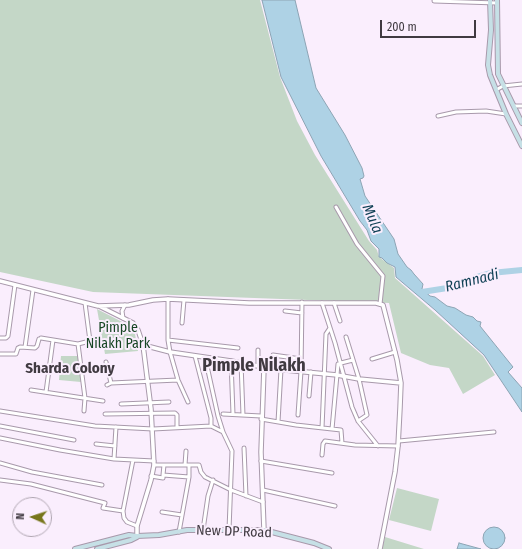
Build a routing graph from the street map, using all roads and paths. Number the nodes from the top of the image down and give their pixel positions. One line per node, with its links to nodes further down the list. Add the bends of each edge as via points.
1 (434, 1): 2 (street)
2 (490, 1): 3 (street); 6 (main road, via 488,65)
3 (497, 1): 5 (main road, via 497,65)
4 (522, 84): 5 (street)
5 (503, 86): 6 (street); 7 (main road)
6 (496, 90): 9 (main road)
7 (514, 106): 8 (street); 11 (main road)
8 (522, 106)
9 (506, 114): 10 (street, via 486,111 456,112); 12 (main road)
10 (438, 116)
11 (522, 123)
12 (522, 146)
13 (336, 207): 23 (street, via 357,244 383,276)
14 (0, 281): 15 (street)
15 (15, 285): 16 (street); 33 (street, via 8,336)
16 (33, 290): 20 (street); 38 (street)
17 (168, 299): 18 (street); 24 (street); 35 (street)
18 (184, 300): 19 (street); 30 (street)
19 (302, 302): 21 (street); 27 (street)
20 (84, 303): 25 (street); 36 (street, via 90,341)
21 (322, 303): 22 (street); 31 (street)
22 (334, 303): 23 (street); 29 (street)
23 (380, 304): 42 (street, via 385,310)
24 (125, 305): 25 (street); 28 (street, via 122,311)
25 (98, 306): 28 (street)
26 (285, 311): 27 (street)
27 (302, 313): 46 (street)
28 (123, 318): 37 (street, via 136,326)
29 (340, 321)
30 (182, 323)
31 (330, 328): 52 (street); 59 (street, via 326,334)
32 (346, 337): 48 (street)
33 (0, 338)
34 (53, 340): 36 (street); 38 (street, via 40,338 35,348); 69 (street)
35 (168, 340): 39 (street); 41 (street)
36 (78, 344): 71 (street)
37 (143, 345): 41 (street); 64 (street)
38 (25, 347): 43 (street, via 18,348 15,354)
39 (238, 348)
40 (258, 350): 54 (street)
41 (170, 352): 45 (street); 63 (street)
42 (395, 352): 47 (street); 66 (street)
43 (0, 354)
44 (272, 354): 46 (street)
45 (195, 356): 49 (street); 89 (street)
46 (301, 359): 57 (street)
47 (372, 359)
48 (353, 360): 52 (street); 62 (street)
49 (231, 361): 51 (street); 82 (street)
50 (106, 362): 65 (street)
51 (240, 363): 54 (street); 83 (street)
52 (339, 363): 60 (street); 61 (street)
53 (207, 366): 95 (street)
54 (258, 366): 55 (street)
55 (264, 368): 56 (street); 85 (street)
56 (281, 369): 57 (street); 87 (street)
57 (301, 371): 58 (street); 84 (street)
58 (311, 372): 59 (street); 70 (street)
59 (324, 374): 60 (street); 92 (street)
60 (337, 375): 61 (street); 94 (street)
61 (345, 377): 62 (street); 86 (street)
62 (359, 379): 66 (street); 86 (street, via 367,415)
63 (178, 380): 64 (street); 74 (street)
64 (148, 381): 65 (street); 75 (street)
65 (111, 383): 67 (street)
66 (400, 383): 99 (street)
67 (107, 385)
68 (31, 390): 69 (street)
69 (46, 392): 71 (street)
70 (309, 396)
71 (84, 398): 72 (street); 78 (street)
72 (103, 401)
73 (169, 402): 75 (street)
74 (188, 402)
75 (151, 403): 76 (street); 80 (street)
76 (121, 404)
77 (0, 411): 90 (street)
78 (84, 411)
79 (105, 414): 80 (street)
80 (152, 414): 91 (street, via 176,414); 93 (street)
81 (223, 414): 82 (street)
82 (232, 414): 83 (street)
83 (243, 415): 85 (street)
84 (298, 415)
85 (261, 417): 87 (street); 110 (street)
86 (358, 421): 103 (street)
87 (278, 422): 92 (street)
88 (0, 426): 98 (street)
89 (211, 426): 91 (street); 95 (street)
90 (116, 427): 93 (street); 102 (street)
91 (177, 427): 93 (street)
92 (322, 428): 94 (street)
93 (153, 429): 112 (street)
94 (332, 429): 100 (street, via 341,430)
95 (222, 432): 123 (street, via 232,451)
96 (494, 432): 99 (street)
97 (0, 438): 108 (street)
98 (74, 440)
99 (399, 441): 104 (street)
100 (342, 443): 103 (street); 107 (street, via 324,442)
101 (96, 444): 102 (street)
102 (115, 446): 108 (street)
103 (378, 446): 104 (street)
104 (398, 446): 140 (street)
105 (244, 448): 125 (street)
106 (186, 451): 114 (street)
107 (322, 455)
108 (114, 459): 109 (street)
109 (134, 460): 112 (street); 128 (street)
110 (261, 461): 116 (street); 124 (street)
111 (0, 463): 122 (street, via 32,472)
112 (154, 463): 113 (street); 118 (street)
113 (164, 465): 114 (street); 117 (street)
114 (185, 465): 115 (street)
115 (189, 465): 119 (street); 121 (street, via 199,465 205,477)
116 (332, 473)
117 (164, 475): 118 (street, via 163,478); 119 (street)
118 (151, 476): 131 (street)
119 (189, 477): 130 (street)
120 (0, 480): 128 (street, via 31,484 105,503 103,508)
121 (213, 480): 123 (street); 132 (street)
122 (102, 485)
123 (231, 490): 125 (street); 133 (street)
124 (263, 490): 126 (street); 127 (street)
125 (246, 496): 126 (street)
126 (263, 502): 134 (street)
127 (335, 506)
128 (123, 511): 131 (street, via 127,522)
129 (162, 512): 130 (street)
130 (182, 515): 135 (street)
131 (137, 526): 136 (street)
132 (203, 530): 133 (main road, New DP Road); 135 (main road, New DP Road)
133 (229, 530): 134 (main road, New DP Road)
134 (264, 530): 139 (main road, New DP Road)
135 (179, 532): 136 (main road, New DP Road)
136 (137, 536): 137 (main road, New DP Road, via 129,534); 138 (main road, New DP Road)
137 (75, 549)
138 (97, 549)
139 (329, 549)
140 (380, 549)

